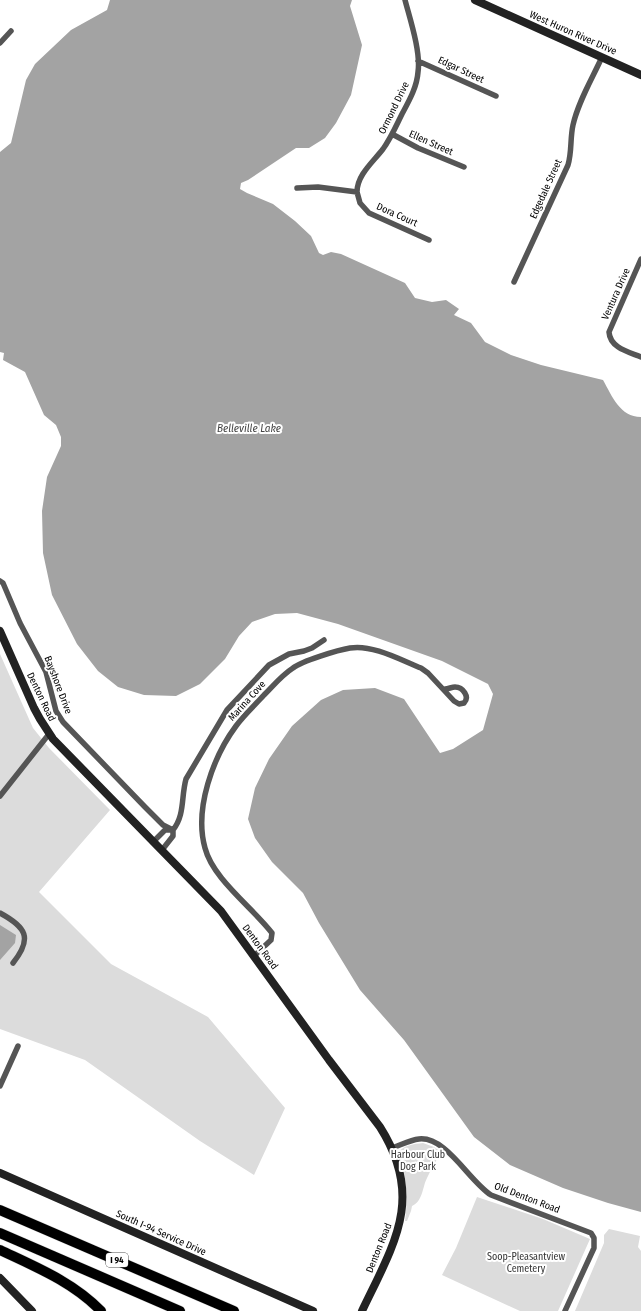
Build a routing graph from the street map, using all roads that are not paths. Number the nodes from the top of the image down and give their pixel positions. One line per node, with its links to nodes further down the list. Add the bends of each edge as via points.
1 (404, 0): 6 (street, Ormond Drive)
2 (475, 0): 5 (street, West Huron River Drive)
3 (11, 31): 4 (street)
4 (0, 43)
5 (602, 57): 7 (street, West Huron River Drive); 15 (street, Edgedale Street, via 576,116 568,165)
6 (418, 61): 8 (street, Edgar Street); 9 (street, Ormond Drive, via 415,86)
7 (641, 75)
8 (496, 96)
9 (392, 134): 10 (street, Ellen Street); 12 (street, Ormond Drive, via 361,176)
10 (464, 167)
11 (297, 188): 12 (street, via 318,187)
12 (357, 192): 13 (street, Dora Court, via 360,203 369,213)
13 (429, 240)
14 (641, 259): 16 (street, Ventura Drive, via 609,332 609,337 616,346)
15 (514, 282)
16 (641, 357)
17 (0, 581): 23 (street, Bayshore Drive, via 3,582 20,624 46,672 56,711 63,722 163,825)
18 (0, 631): 21 (street, Denton Road, via 34,708)
19 (324, 640): 23 (street, via 312,648 288,654 269,665 227,710 186,779 181,817)
20 (445, 689): 27 (street, Marina Cove, via 421,668 375,650 350,648 294,667 235,728 220,752 210,778 202,813 202,834 205,850 214,868 272,933 271,940)
21 (49, 734): 22 (street); 24 (street, Denton Road)
22 (0, 796)
23 (173, 830): 24 (street, via 165,830); 25 (street, via 173,836)
24 (154, 841): 25 (street, Denton Road)
25 (162, 850): 27 (street, Denton Road, via 221,911)
26 (0, 913): 28 (street, via 17,924 24,933 24,945)
27 (254, 956): 31 (street, Denton Road, via 328,1060 380,1127)
28 (13, 963)
29 (18, 1046): 30 (street)
30 (0, 1086)
31 (392, 1148): 44 (street, Denton Road, via 402,1185 400,1222 393,1245); 45 (street, Old Denton Road, via 417,1139 434,1141 491,1195 591,1233 594,1248)
32 (0, 1173): 43 (street, South I-94 Service Drive)
33 (0, 1210): 42 (highway, I 94)
34 (0, 1233): 41 (highway, I 94)
35 (0, 1240): 40 (highway)
36 (0, 1250): 39 (highway, via 65,1282)
37 (0, 1278): 38 (street)
38 (32, 1311)
39 (101, 1311)
40 (164, 1311)
41 (180, 1311)
42 (234, 1311)
43 (313, 1311)
44 (362, 1311)
45 (565, 1311)

